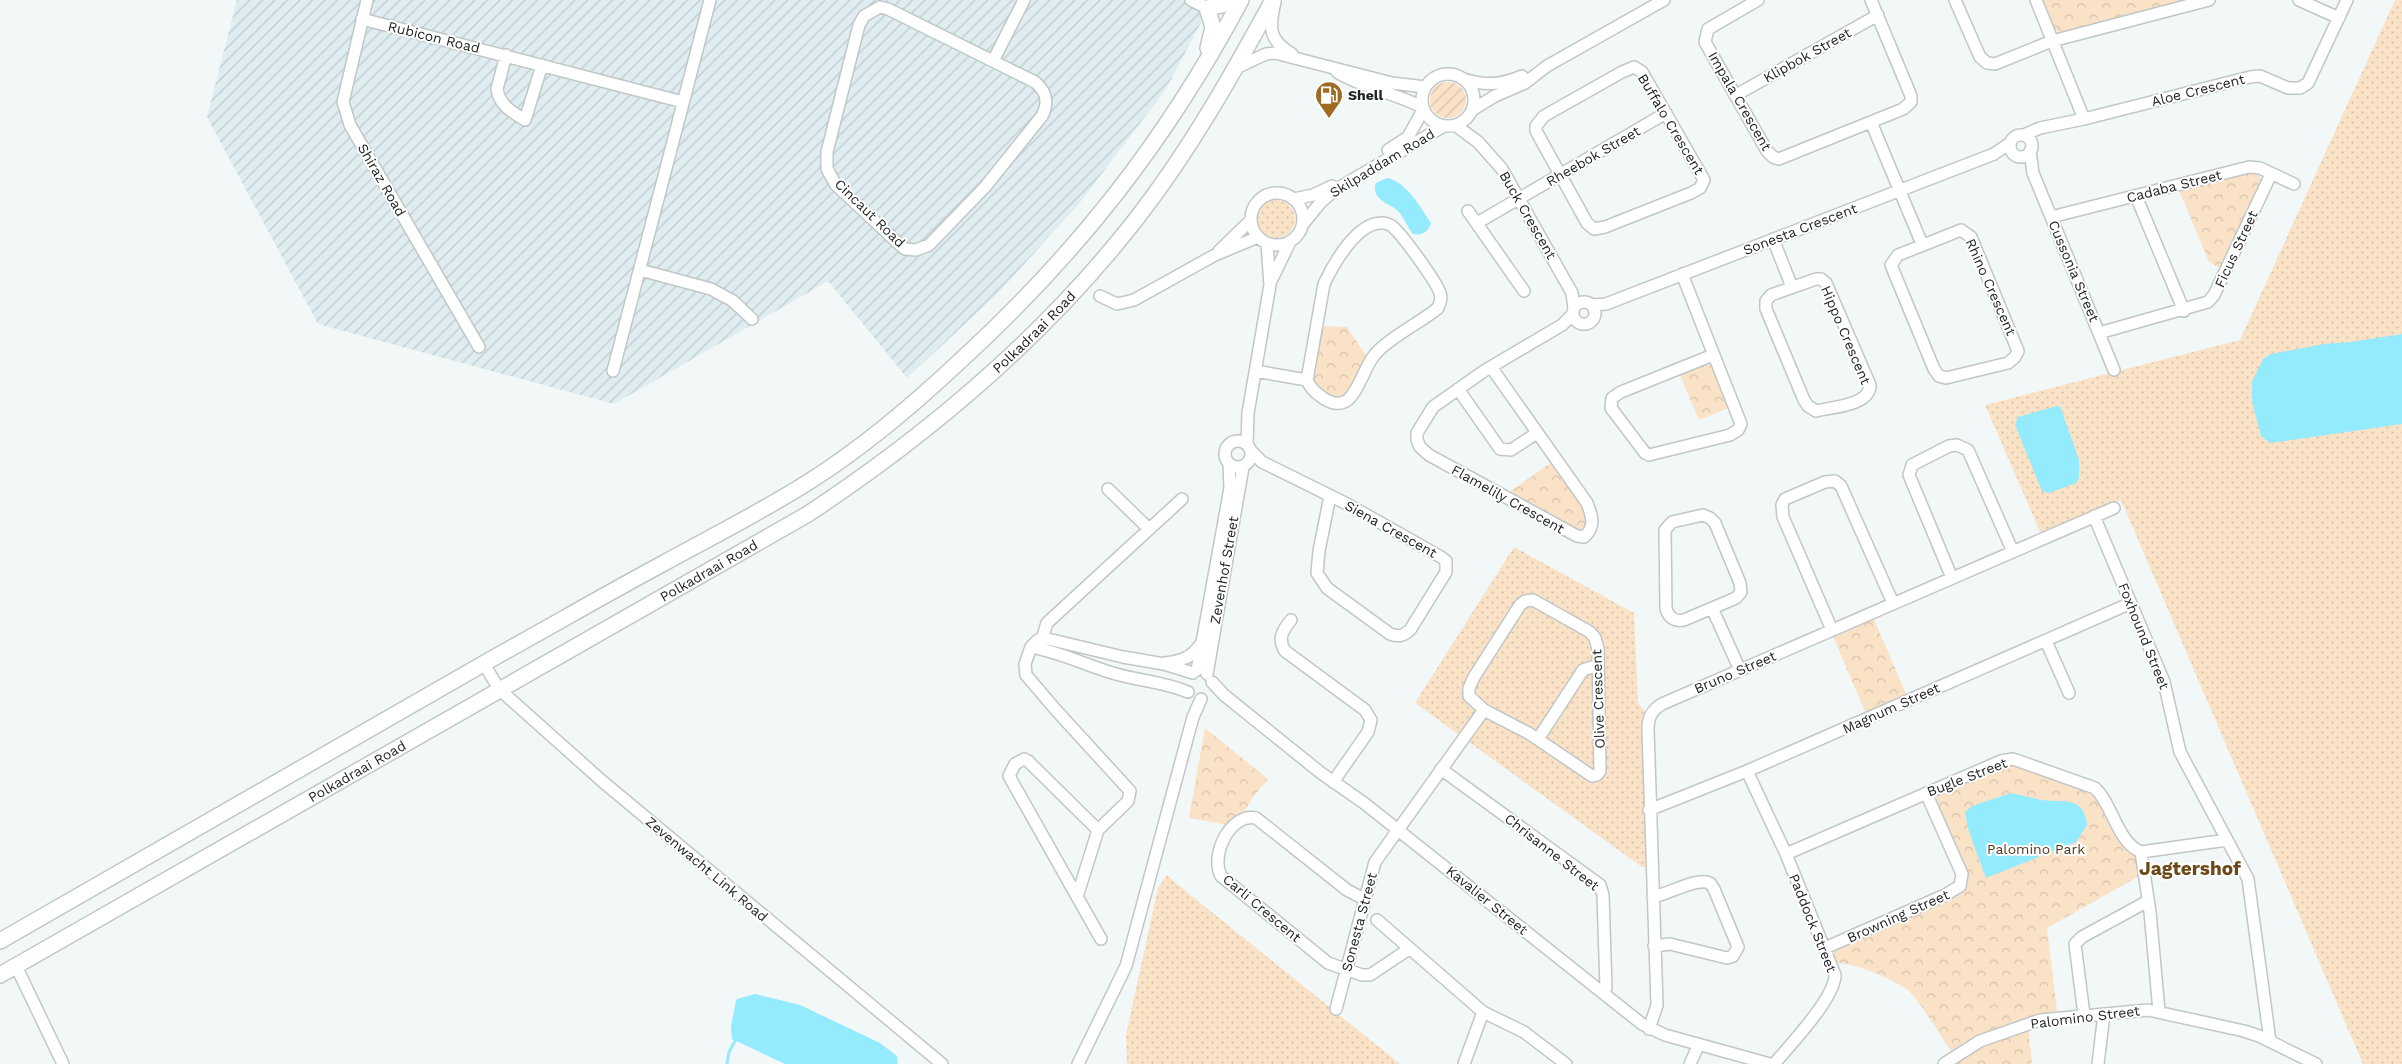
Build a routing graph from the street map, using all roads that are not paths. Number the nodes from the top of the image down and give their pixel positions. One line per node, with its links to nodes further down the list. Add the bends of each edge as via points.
1 (367, 0): 19 (street, Shiraz Road)
2 (710, 0): 31 (street)
3 (1024, 0): 23 (street)
4 (1191, 0): 16 (street)
5 (1229, 0): 16 (main road)
6 (1242, 0): 33 (main road, Polkadraai Road)
7 (1274, 0): 22 (street, via 1271,22 1274,38 1281,47); 26 (main road, Polkadraai Road)
8 (1664, 0): 25 (street)
9 (1758, 0): 30 (street, Impala Crescent, via 1705,33 1705,42)
10 (1871, 0): 17 (street, Impala Crescent)
11 (1955, 0): 20 (street, via 1978,54 1987,63 1999,63)
12 (2036, 0): 20 (street)
13 (2209, 0): 20 (street)
14 (2299, 0): 18 (street)
15 (2347, 0): 18 (street, Aloe Crescent)
16 (1207, 8): 33 (main road, via 1213,27 1212,38)
17 (1878, 15): 30 (street, Klipbok Street); 37 (street, Impala Crescent, via 1912,100 1903,110)
18 (2339, 18): 36 (street, Aloe Crescent, via 2311,78 2300,88 2288,88 2260,76 2250,77)
19 (362, 20): 21 (street, Rubicon Road); 70 (street, Shiraz Road, via 345,87 345,113)
20 (2052, 41): 36 (street)
21 (506, 55): 24 (street, Rubicon Road); 24 (street, via 498,94 506,108 525,120)
22 (1301, 59): 26 (street, via 1266,54); 27 (street)
23 (993, 61): 23 (street, Cincaut Road, via 1041,87 1046,94 1047,106 985,187 929,245 916,250 905,249 836,185 827,169 827,152 859,25 872,10 888,9)
24 (542, 65): 31 (street, Rubicon Road)
25 (1547, 66): 28 (street, via 1506,83 1482,84); 34 (street)
26 (1236, 68): 107 (main road, Polkadraai Road, via 1172,171 1106,257 1017,351 927,430 808,514)
27 (1333, 70): 29 (street); 32 (street, via 1350,80 1402,96)
28 (1462, 78): 29 (street, via 1442,75); 34 (street, via 1473,96)
29 (1425, 87): 32 (street)
30 (1736, 95): 37 (street, Impala Crescent, via 1767,151 1776,158)
31 (683, 102): 58 (street)
32 (1423, 108): 38 (street, via 1428,117); 47 (street, Skilpaddam Road, via 1412,131 1398,144 1323,191)
33 (1178, 109): 102 (main road, Polkadraai Road, via 1130,178 1056,267 993,332 896,420 787,495)
34 (1470, 113): 38 (street); 39 (street, via 1471,127)
35 (1666, 113): 41 (street, Rheebok Street); 41 (street, Buffalo Crescent, via 1642,72 1634,67 1544,116 1537,123 1536,131); 41 (street, Buffalo Crescent, via 1703,176 1704,180 1696,191 1594,229 1587,223)
36 (2084, 120): 40 (street, Aloe Crescent, via 2040,128)
37 (1871, 122): 44 (street)
38 (1449, 125): 39 (street); 52 (street, Skilpaddam Road, via 1342,185 1321,202)
39 (1478, 142): 46 (street, Buck Crescent, via 1502,169)
40 (2021, 147): 44 (street, Sonesta Crescent, via 1994,154); 49 (street, Cussonia Street)
41 (1560, 174): 46 (street, Rheebok Street)
42 (2271, 174): 43 (street, Cadaba Street); 45 (street, Cadaba Street, via 2249,167); 66 (street, Ficus Street, via 2212,299)
43 (2294, 184)
44 (1898, 191): 53 (street, Sonesta Crescent); 56 (street)
45 (2136, 196): 49 (street, Cadaba Street); 66 (street)
46 (1519, 198): 51 (street, Rheebok Street); 63 (street, Buck Crescent)
47 (1294, 199): 50 (street, via 1282,193 1267,194 1253,207); 52 (street, via 1302,210)
48 (1468, 210): 51 (street)
49 (2051, 217): 69 (street, Cussonia Street)
50 (1250, 221): 54 (street); 57 (street)
51 (1477, 223): 62 (street)
52 (1303, 224): 55 (street)
53 (1773, 239): 59 (street, Sonesta Crescent); 61 (street)
54 (1262, 240): 55 (street, via 1276,245); 57 (street); 60 (street, Zevenhof Street)
55 (1290, 242): 60 (street, Zevenhof Street)
56 (1922, 244): 56 (street, Rhino Crescent, via 1961,230 1971,237 2017,347 2017,354 2012,360 1952,378 1940,376 1934,369 1891,268 1894,257)
57 (1214, 256): 64 (street, via 1134,300 1117,304)
58 (640, 270): 68 (street, via 711,289 733,301); 75 (street)
59 (1682, 274): 65 (street, Sonesta Crescent, via 1606,304); 71 (street)
60 (1270, 285): 74 (street, Zevenhof Street)
61 (1792, 287): 61 (street, Hippo Crescent, via 1771,296 1766,301 1766,309 1808,406 1816,410 1866,397 1870,385 1826,283 1816,279)
62 (1524, 291)
63 (1572, 293): 65 (street, Buck Crescent); 67 (street, Buck Crescent)
64 (1100, 296)
65 (1590, 307): 67 (street, via 1578,304); 67 (street, via 1592,320 1587,324)
66 (2184, 311): 69 (street, Ficus Street)
67 (1575, 315): 72 (street)
68 (752, 319)
69 (2100, 333): 73 (street, Cussonia Street)
70 (479, 347)
71 (1713, 355): 71 (street, via 1741,421 1740,428 1730,435 1649,455 1644,453 1611,408 1612,398)
72 (1491, 367): 77 (street, Flamelily Crescent); 79 (street, Flamelily Crescent)
73 (2114, 370)
74 (1255, 371): 76 (street); 78 (street, Zevenhof Street)
75 (613, 372)
76 (1306, 380): 76 (street, via 1319,395 1338,403 1345,402 1377,352 1438,308 1441,299 1437,286 1390,225 1373,224 1355,236 1331,270 1324,284)
77 (1458, 389): 79 (street, via 1500,449 1511,450); 79 (street, Flamelily Crescent, via 1427,414 1417,433 1423,451 1584,537 1592,525 1587,503)
78 (1248, 414): 80 (street, Zevenhof Street); 81 (street, Zevenhof Street)
79 (1537, 432)
80 (1233, 441): 81 (street); 83 (street, Zevenhof Street, via 1225,450)
81 (1249, 447): 82 (street, Siena Crescent); 84 (street, Zevenhof Street)
82 (1262, 462): 84 (street); 86 (street, Siena Crescent)
83 (1229, 464): 84 (street); 99 (street, Zevenhof Street, via 1230,488)
84 (1246, 465): 106 (street, Zevenhof Street)
85 (1108, 489): 90 (street)
86 (1330, 496): 86 (street, Siena Crescent, via 1446,561 1446,572 1404,635 1390,634 1322,582 1316,564)
87 (1182, 499): 90 (street)
88 (2114, 508): 89 (street, Bruno Street)
89 (2094, 516): 91 (street, Bruno Street); 94 (street, Foxhound Street)
90 (1148, 528): 98 (street, via 1047,623)
91 (2013, 552): 92 (street, Bruno Street); 92 (street, via 1968,450 1949,446 1912,465 1909,475)
92 (1952, 578): 93 (street, Bruno Street)
93 (1893, 603): 97 (street, Bruno Street); 97 (street, via 1841,486 1835,481 1825,482 1785,499 1781,509 1783,517)
94 (2131, 603): 100 (street, Magnum Street); 118 (street, Foxhound Street, via 2164,682 2180,752)
95 (1712, 608): 95 (street, via 1736,598 1741,589 1714,523 1703,515 1672,522 1664,534 1667,612 1674,620 1681,621); 105 (street)
96 (1291, 620): 113 (street, via 1281,635 1284,651 1365,710 1371,720 1368,732)
97 (1832, 630): 105 (street, Bruno Street)
98 (1042, 639): 101 (street); 103 (street)
99 (1202, 641): 103 (street, via 1191,656); 106 (street, Zevenhof Street)
100 (2046, 641): 108 (street); 112 (street, Magnum Street)
101 (1032, 647): 106 (street, via 1118,675 1169,684); 117 (street, via 1025,664 1026,675 1130,791 1128,801)
102 (484, 664): 107 (street, Zevenwacht Link Road); 127 (main road, Polkadraai Road)
103 (1164, 664): 106 (street)
104 (1598, 664): 109 (street, Olive Crescent, via 1595,638 1590,632 1533,600 1525,600 1469,688 1469,696); 110 (street, via 1583,670); 110 (street, Olive Crescent, via 1600,771 1597,775 1592,776)
105 (1740, 670): 115 (street, Bruno Street, via 1662,704 1652,712 1648,729)
106 (1199, 685): 113 (street, Kavalier Street, via 1224,695); 145 (street, via 1126,966)
107 (500, 689): 131 (main road, Polkadraai Road); 144 (street, Zevenwacht Link Road, via 602,781)
108 (2069, 694)
109 (1484, 710): 110 (street, Olive Crescent); 111 (street, Sonesta Street)
110 (1538, 739)
111 (1441, 769): 116 (street, Sonesta Street); 134 (street, Chrisanne Street, via 1600,885 1606,979)
112 (1747, 771): 115 (street, Magnum Street); 120 (street, Paddock Street)
113 (1333, 782): 116 (street, Kavalier Street)
114 (1926, 793): 119 (street, Bugle Street, via 2001,761 2019,761 2095,788 2129,844); 120 (street, Bugle Street); 129 (street, Browning Street, via 1962,874 1960,886 1945,896)
115 (1650, 810): 122 (street, Bruno Street)
116 (1398, 829): 123 (street, Sonesta Street, via 1375,862); 134 (street, Kavalier Street)
117 (1098, 830): 121 (street); 121 (street, via 1028,761 1024,759 1015,764 1010,776)
118 (2227, 840): 119 (street); 141 (street, Foxhound Street, via 2250,886)
119 (2141, 852): 124 (street)
120 (1786, 854): 129 (street, Paddock Street)
121 (1078, 897): 126 (street)
122 (1653, 897): 128 (street, Bruno Street); 128 (street, via 1667,895 1698,881 1710,883 1738,948 1727,958 1670,944)
123 (1364, 899): 132 (street, Sonesta Street); 132 (street, Carli Crescent, via 1347,890 1256,818 1245,819 1222,839 1218,865 1223,878 1328,963)
124 (2148, 901): 136 (street); 139 (street, via 2082,937 2076,944)
125 (1377, 920): 130 (street)
126 (1101, 939)
127 (0, 941)
128 (1654, 946): 140 (street, Bruno Street, via 1657,1006)
129 (1825, 948): 150 (street, Paddock Street, via 1835,975 1833,988)
130 (1409, 949): 132 (street, Carli Crescent, via 1370,974 1362,975); 137 (street)
131 (16, 966): 133 (main road, Polkadraai Road); 143 (street)
132 (1346, 969): 135 (street, Sonesta Street)
133 (0, 975)
134 (1603, 993): 140 (street, Kavalier Street)
135 (1336, 1009)
136 (2159, 1011): 138 (street, Palomino Street, via 2129,1010); 141 (street, Palomino Street, via 2244,1031)
137 (1483, 1012): 146 (street); 147 (street, via 1524,1032)
138 (2104, 1014): 139 (street, Palomino Street); 152 (street)
139 (2084, 1015): 151 (street, Palomino Street, via 2040,1020 2015,1027 1980,1041)
140 (1650, 1029): 142 (street, Kavalier Street)
141 (2270, 1041): 153 (street, Palomino Street)
142 (1698, 1044): 148 (street); 149 (street, Kavalier Street)
143 (63, 1064)
144 (942, 1064)
145 (1078, 1064)
146 (1464, 1064)
147 (1566, 1064)
148 (1690, 1064)
149 (1770, 1064)
150 (1774, 1064)
151 (1944, 1064)
152 (2098, 1064)
153 (2316, 1064)

